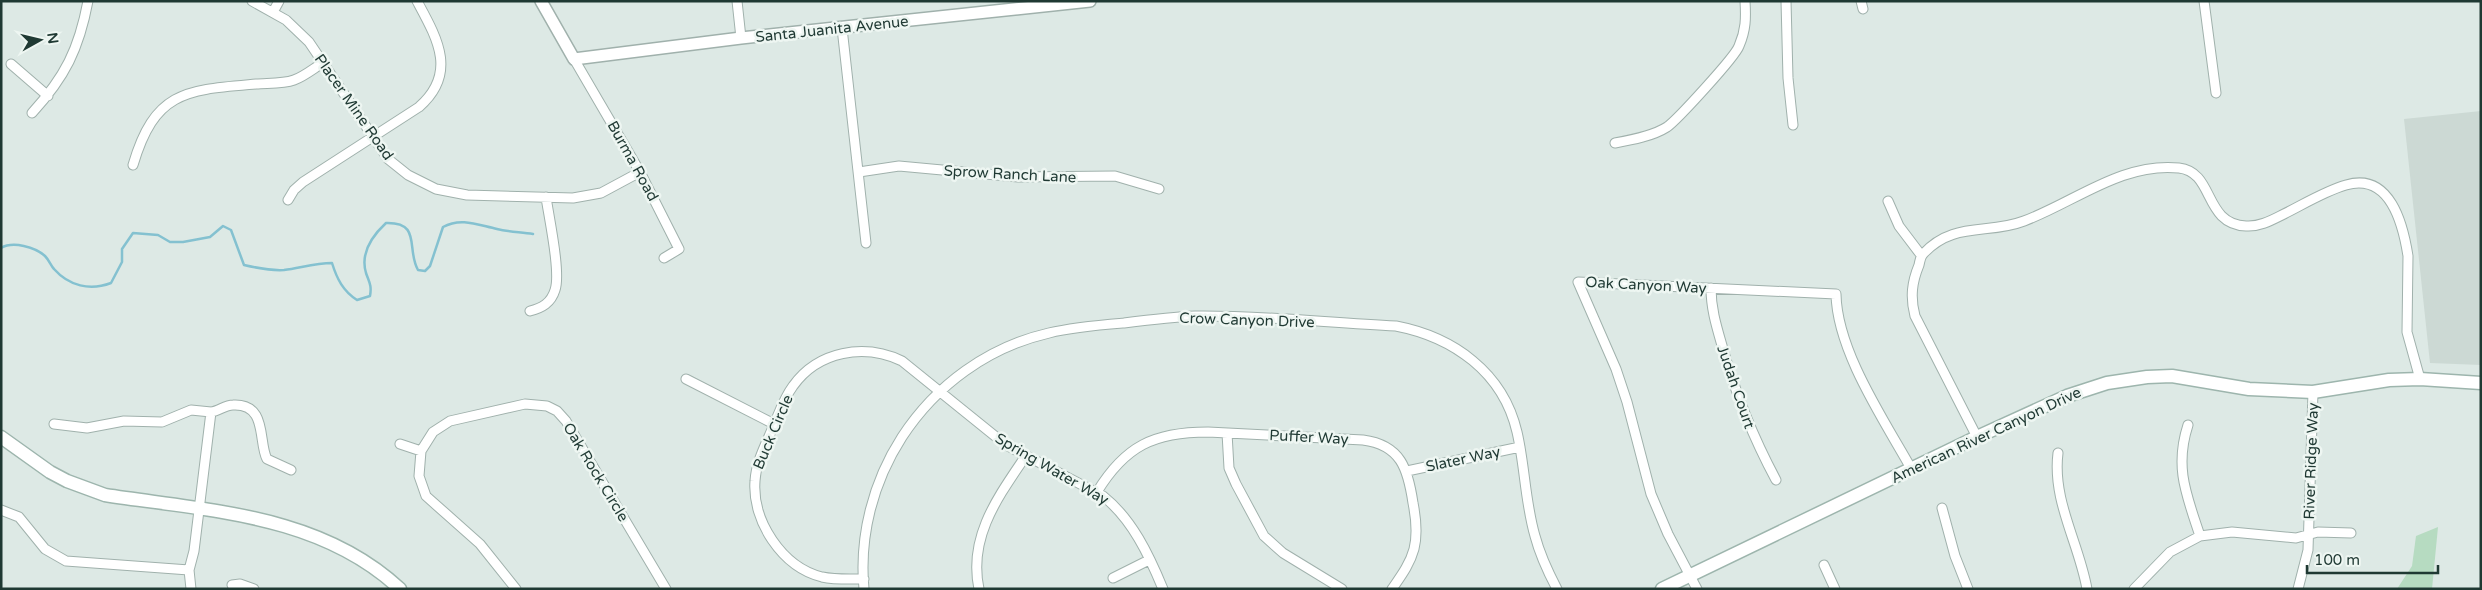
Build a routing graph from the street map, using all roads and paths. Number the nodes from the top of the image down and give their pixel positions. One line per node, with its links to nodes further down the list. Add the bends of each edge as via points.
1 (88, 1): 18 (street, via 72,59)
2 (252, 1): 11 (street, Placer Mine Road)
3 (279, 1): 11 (street)
4 (417, 1): 21 (street, via 441,51 437,82 419,107)
5 (541, 1): 14 (street)
6 (737, 1): 13 (street)
7 (1090, 1): 12 (street, Santa Juanita Avenue)
8 (1744, 1): 22 (street, via 1747,23 1738,48 1705,87 1667,127)
9 (1786, 1): 20 (street)
10 (2204, 1): 17 (street)
11 (273, 12): 15 (street, Placer Mine Road, via 298,31)
12 (842, 28): 13 (street, Santa Juanita Avenue); 25 (street)
13 (741, 38): 14 (street, Santa Juanita Avenue)
14 (574, 60): 24 (street, Burma Road)
15 (324, 62): 21 (street, Placer Mine Road); 23 (street, via 287,82 209,88 177,98 152,120)
16 (11, 64): 18 (street)
17 (2216, 93)
18 (48, 96): 19 (street)
19 (32, 113)
20 (1793, 125)
21 (372, 138): 27 (street, Placer Mine Road, via 398,167 418,182 436,189 467,196); 28 (street, via 303,182)
22 (1616, 143)
23 (133, 165)
24 (640, 172): 27 (street, Placer Mine Road, via 594,194 573,198); 32 (street, Burma Road, via 679,249)
25 (859, 172): 26 (street, Sprow Ranch Lane, via 899,166 1018,177 1115,176); 30 (street)
26 (1159, 189)
27 (546, 197): 34 (street, via 556,286 548,302)
28 (288, 200)
29 (1888, 201): 31 (street, via 1899,226)
30 (866, 243)
31 (1921, 255): 36 (street, via 1953,234 2018,224 2116,178 2156,167 2182,168 2193,174 2203,183 2217,213 2234,224 2246,226 2266,222 2345,185 2365,184 2383,192 2392,201 2406,243 2408,332); 46 (street, via 1913,282 1915,316)
32 (664, 258)
33 (1710, 288): 53 (street, Oak Canyon Way, via 1836,294 1838,323 1846,343); 55 (street, Judah Court, via 1713,314 1734,389 1755,441); 66 (street, Oak Canyon Way, via 1578,282 1616,369 1651,494)
34 (530, 311)
35 (686, 379): 42 (street)
36 (2420, 379): 37 (main road, American River Canyon Drive); 39 (main road, American River Canyon Drive, via 2389,380)
37 (2481, 383)
38 (940, 391): 42 (street, Buck Circle, via 894,358 868,351 842,354 818,364 797,381); 48 (street, Crow Canyon Drive, via 1001,349 1033,337 1074,328 1196,316 1396,326 1438,338 1470,357 1506,403); 51 (street, Spring Water Way, via 988,432); 68 (street, Crow Canyon Drive, via 909,427 880,478 868,518)
39 (2313, 392): 46 (main road, American River Canyon Drive, via 2249,388 2178,377 2123,379 2067,396); 61 (street, River Ridge Way)
40 (211, 412): 41 (street, via 191,410 162,422 124,420 87,428); 52 (street, via 233,405 250,411 263,429 263,448 267,459); 57 (street)
41 (54, 424)
42 (774, 424): 68 (street, Buck Circle, via 760,456 755,481 763,523 785,555 806,570 839,580)
43 (2188, 425): 62 (street, via 2181,452 2182,473)
44 (1227, 433): 54 (street, Puffer Way, via 1370,441 1390,449); 56 (street, Puffer Way, via 1183,434 1143,444 1115,464); 79 (street, via 1229,468 1264,536 1283,553)
45 (1, 437): 57 (main road, via 40,467 86,489 105,495)
46 (1977, 437): 53 (main road, American River Canyon Drive)
47 (400, 444): 49 (street)
48 (1520, 447): 54 (street, Slater Way); 81 (street, Crow Canyon Drive, via 1535,536)
49 (420, 451): 70 (street, via 419,476 426,496 480,544); 75 (street, Oak Rock Circle, via 442,424 458,418 531,403 557,411 566,420)
50 (2058, 453): 86 (street, via 2056,472 2060,500)
51 (1025, 457): 56 (street, Spring Water Way); 77 (street, via 993,506 982,530 977,570)
52 (292, 470)
53 (1912, 470): 66 (main road, American River Canyon Drive)
54 (1407, 471): 80 (street, Puffer Way, via 1416,540 1408,564)
55 (1776, 480)
56 (1097, 492): 63 (street, Spring Water Way, via 1124,515)
57 (198, 508): 65 (street); 73 (main road, via 268,521 315,535 359,557)
58 (1942, 508): 85 (street)
59 (1, 510): 65 (street, via 19,517 45,549 66,561)
60 (2351, 533): 61 (street)
61 (2309, 534): 62 (street, via 2296,538 2232,532); 88 (street, River Ridge Way)
62 (2200, 536): 87 (street, via 2170,552)
63 (1149, 560): 67 (street); 78 (street, Spring Water Way)
64 (1824, 565): 84 (street)
65 (189, 570): 71 (street)
66 (1690, 575): 82 (main road, American River Canyon Drive); 83 (street)
67 (1113, 578)
68 (864, 579): 76 (street, Crow Canyon Drive)
69 (232, 585): 72 (street)
70 (514, 586): 74 (street)
71 (190, 589)
72 (254, 589)
73 (400, 589)
74 (504, 589)
75 (666, 589)
76 (864, 589)
77 (979, 589)
78 (1163, 589)
79 (1342, 589)
80 (1392, 589)
81 (1557, 589)
82 (1662, 589)
83 (1697, 589)
84 (1835, 589)
85 (1968, 589)
86 (2087, 589)
87 (2134, 589)
88 (2298, 589)

